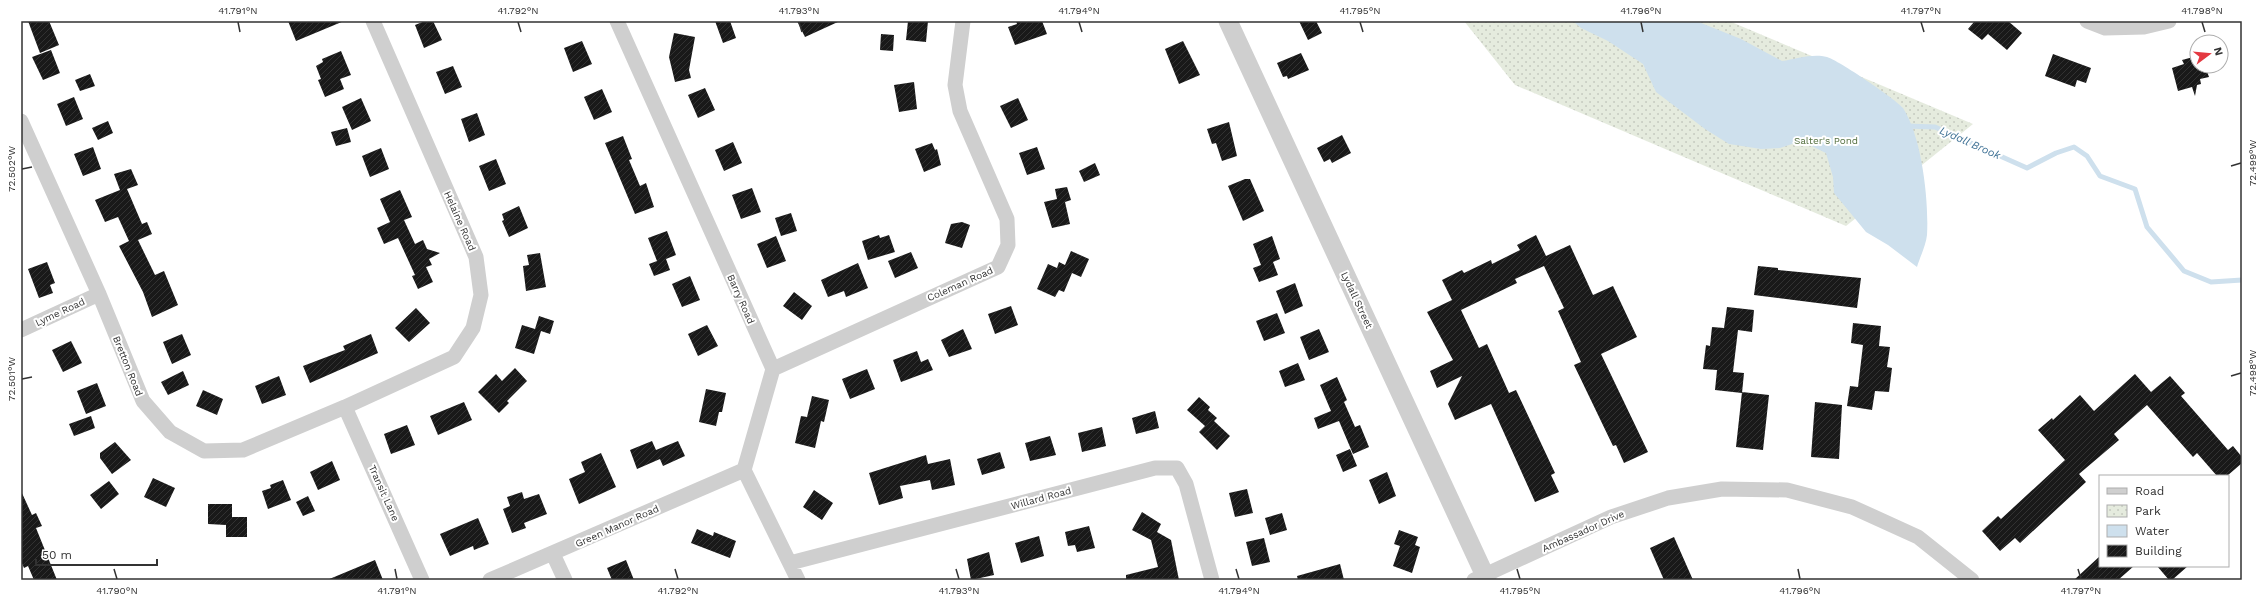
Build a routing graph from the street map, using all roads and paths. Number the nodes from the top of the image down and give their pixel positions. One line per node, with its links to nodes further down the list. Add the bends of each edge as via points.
1 (373, 21): 11 (street, Helaine Road, via 476,257 481,295 474,328 454,356)
2 (617, 21): 10 (street, Barry Road)
3 (963, 21): 10 (street, Coleman Road, via 955,85 960,111 1007,219 1008,245 998,267)
4 (1228, 21): 15 (street, Lydall Street)
5 (2087, 21): 6 (street, via 2105,28 2144,27)
6 (2169, 21)
7 (21, 121): 8 (street, Bretton Road)
8 (99, 294): 9 (street, Lyme Road); 11 (street, Bretton Road, via 143,401 170,432 204,451 243,450)
9 (21, 330)
10 (773, 369): 12 (street)
11 (345, 407): 16 (street, Transit Lane)
12 (744, 470): 13 (street, Green Manor Road); 14 (street)
13 (553, 554): 17 (street, Green Manor Road); 18 (street)
14 (790, 563): 19 (street); 20 (street, Willard Road, via 1155,468 1177,468 1186,484)
15 (1482, 578): 21 (street, Ambassador Drive, via 1611,517 1668,498 1722,489 1787,490 1852,507 1918,537)
16 (422, 580)
17 (490, 580)
18 (565, 580)
19 (798, 580)
20 (1212, 580)
21 (1972, 580)

